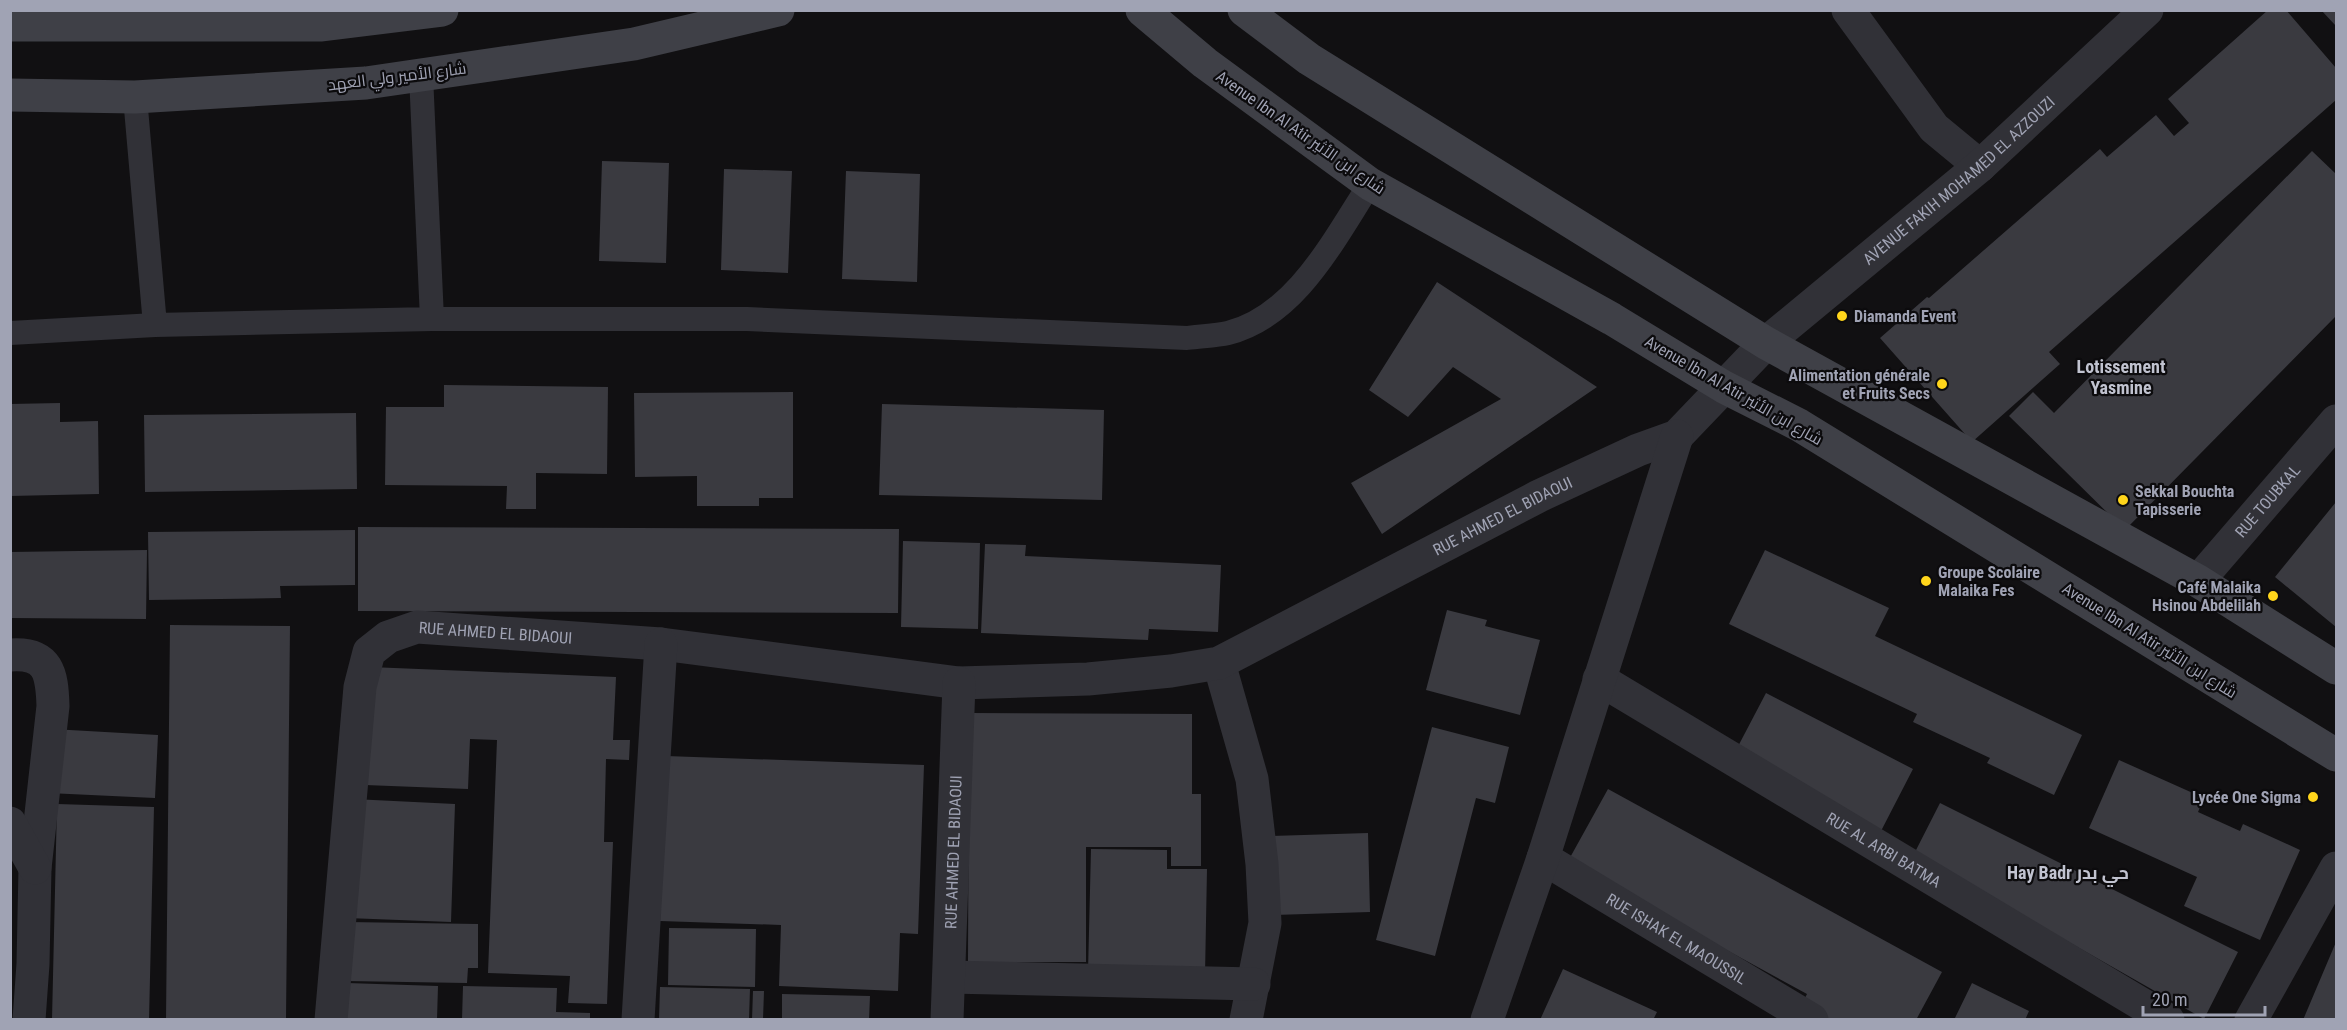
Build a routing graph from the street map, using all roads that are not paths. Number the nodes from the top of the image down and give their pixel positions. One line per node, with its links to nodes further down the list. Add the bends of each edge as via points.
1 (442, 10): 7 (street, via 320,25)
2 (778, 10): 8 (street, شارع الأمير ولي العهد, via 634,44)
3 (1142, 10): 12 (street, Avenue Ibn Al Atir شارع ابن الأثير, via 1204,63)
4 (1244, 10): 16 (street, via 1309,59)
5 (1848, 10): 11 (street, via 1934,128)
6 (2147, 10): 11 (street, AVENUE FAKIH MOHAMED EL AZZOUZI)
7 (10, 25)
8 (421, 75): 10 (street, شارع الأمير ولي العهد, via 366,83); 13 (lane)
9 (10, 95): 10 (street, شارع الأمير ولي العهد)
10 (135, 97): 14 (lane)
11 (1980, 166): 16 (street, AVENUE FAKIH MOHAMED EL AZZOUZI)
12 (1370, 184): 13 (lane, via 1304,284 1267,317 1228,333 1186,338 747,319); 17 (street, Avenue Ibn Al Atir شارع ابن الأثير, via 1612,319)
13 (432, 319): 14 (lane)
14 (154, 326): 15 (lane)
15 (10, 333)
16 (1766, 343): 17 (street, RUE AHMED EL BIDAOUI); 20 (street)
17 (1724, 387): 19 (street, RUE AHMED EL BIDAOUI); 27 (street, Avenue Ibn Al Atir شارع ابن الأثير, via 1799,425)
18 (2337, 421): 20 (street, RUE TOUBKAL)
19 (1677, 436): 23 (street, RUE AHMED EL BIDAOUI, via 1539,496); 25 (street)
20 (2198, 581): 24 (street)
21 (661, 644): 26 (street, RUE AHMED EL BIDAOUI); 35 (street, RUE AHMED EL BIDAOUI, via 417,627 388,637 369,652 360,687); 36 (street)
22 (10, 655): 30 (street, via 27,654 44,663 52,679 53,706)
23 (1219, 663): 26 (street, RUE AHMED EL BIDAOUI, via 1088,679); 33 (street, via 1252,779 1262,864 1265,922)
24 (2337, 668)
25 (1599, 679): 29 (street); 41 (street, RUE AL ARBI BATMA)
26 (959, 683): 32 (street, RUE AHMED EL BIDAOUI)
27 (2337, 755)
28 (10, 824): 30 (street)
29 (1542, 858): 39 (street); 40 (street, RUE ISHAK EL MAOUSSIL)
30 (35, 868): 34 (street)
31 (2337, 868): 42 (street)
32 (949, 977): 33 (street); 37 (street, RUE AHMED EL BIDAOUI)
33 (1254, 984): 38 (street)
34 (29, 1020)
35 (331, 1020)
36 (638, 1020)
37 (947, 1020)
38 (1246, 1020)
39 (1487, 1020)
40 (1812, 1020)
41 (2168, 1020)
42 (2251, 1020)

